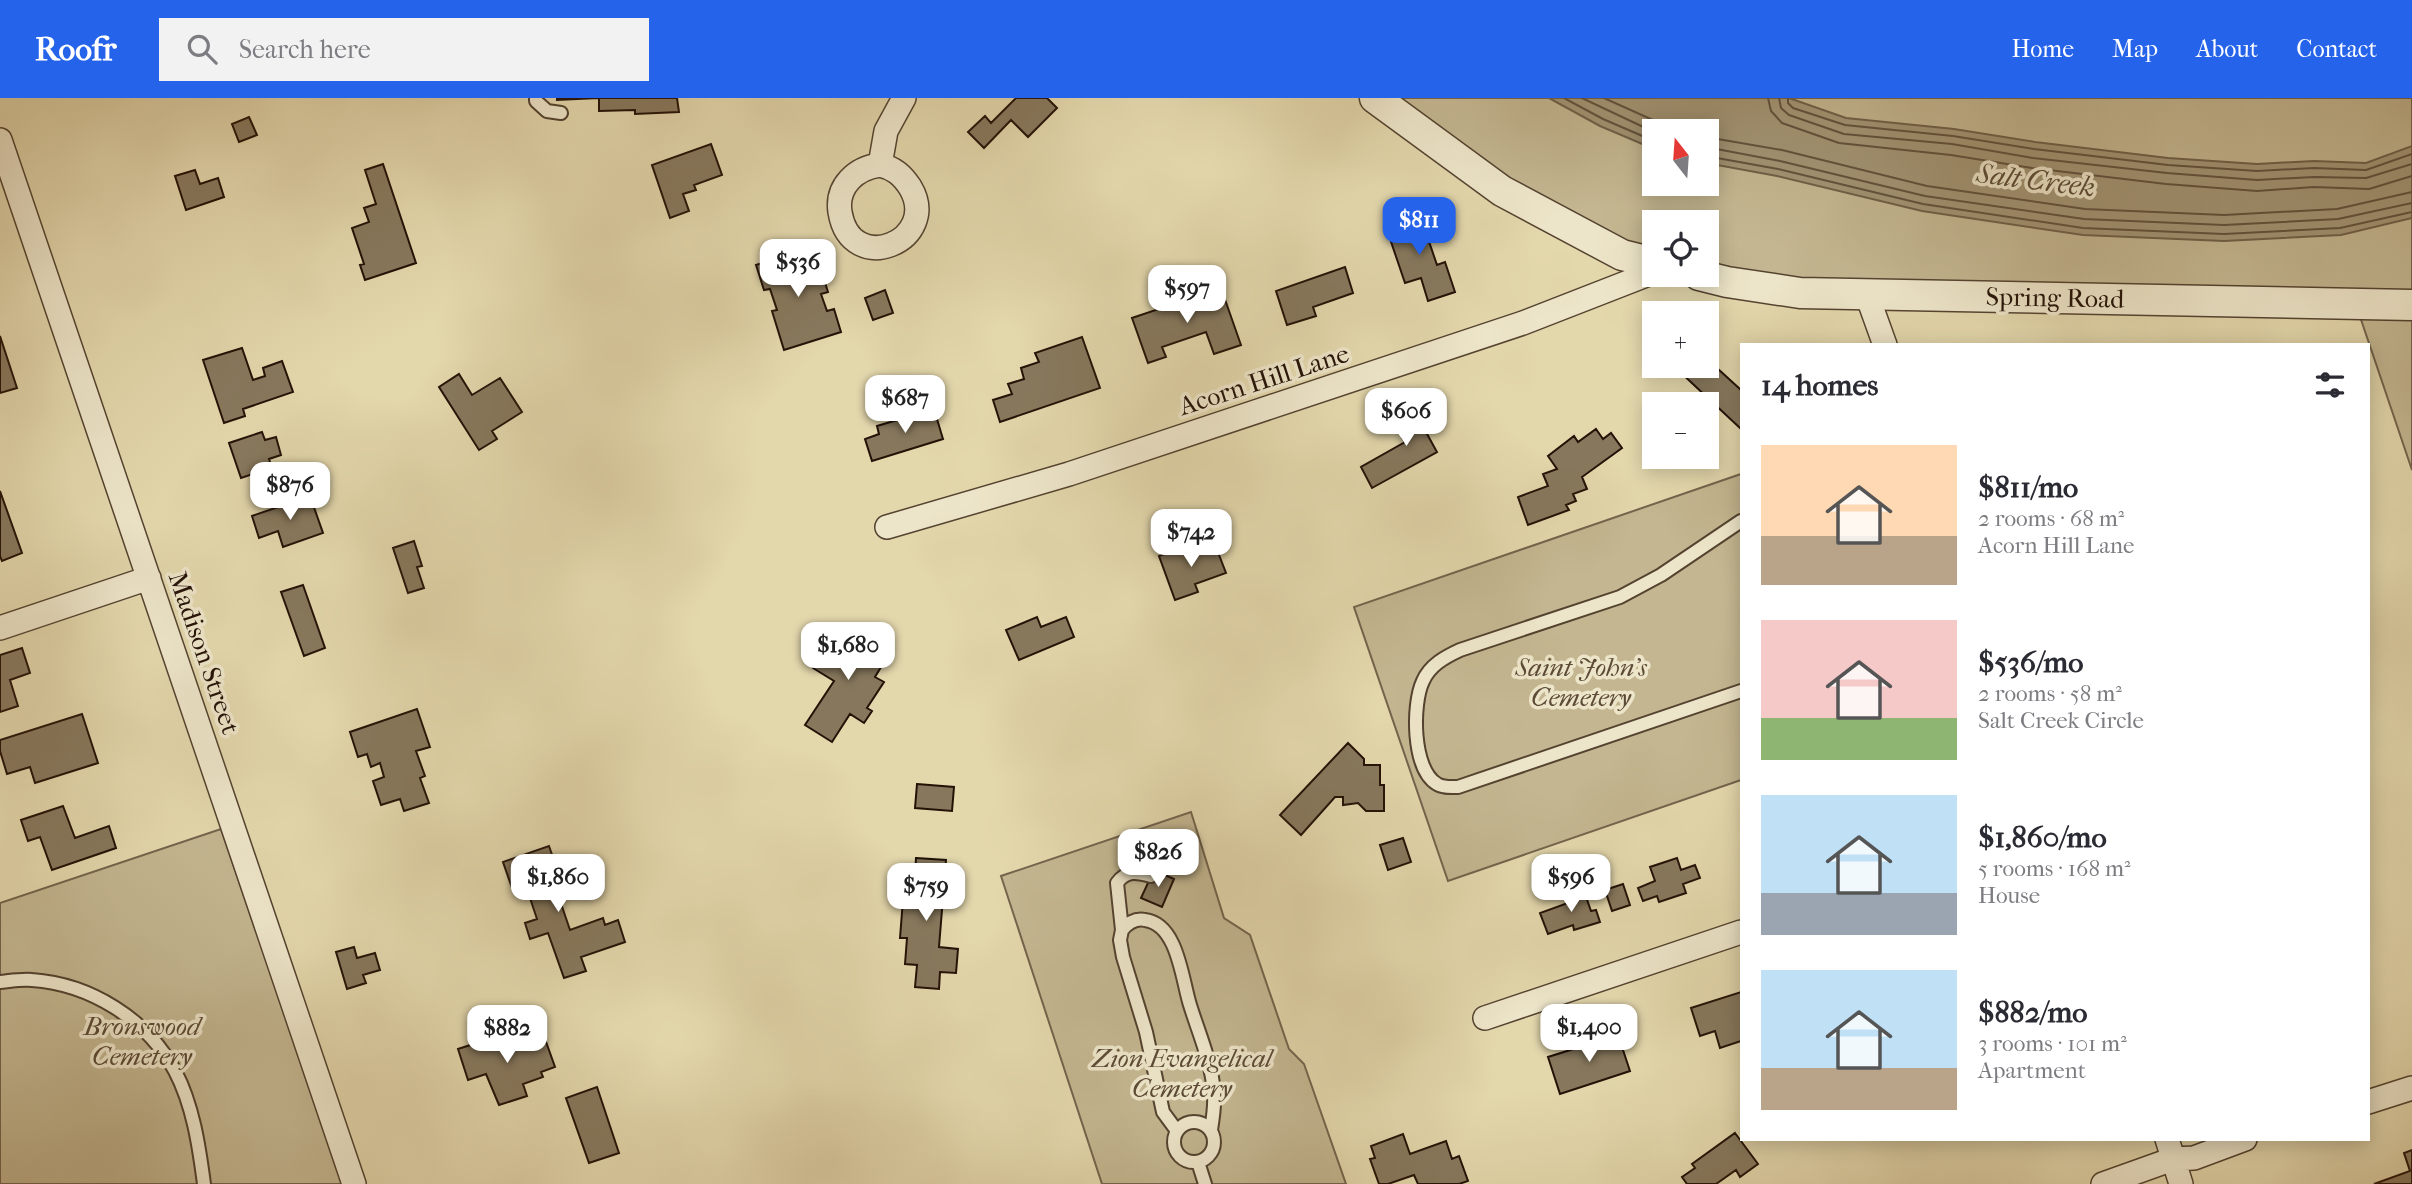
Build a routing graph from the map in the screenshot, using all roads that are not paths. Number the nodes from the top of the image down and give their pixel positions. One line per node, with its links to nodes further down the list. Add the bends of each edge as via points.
1 (536, 98): 4 (lane, via 547,111)
2 (904, 98): 6 (street, via 886,131)
3 (1375, 98): 7 (street, via 1502,191 1622,255)
4 (561, 113)
5 (0, 141): 15 (street, Madison Street)
6 (880, 165)
7 (1642, 260)
8 (1642, 277): 14 (street, Acorn Hill Lane, via 1523,323 1069,474)
9 (1719, 280): 10 (street, Spring Road, via 1780,290)
10 (1867, 295): 11 (street, Spring Road); 12 (street)
11 (2412, 305)
12 (1884, 343)
13 (1740, 521): 17 (lane, via 1620,597 1443,658 1421,687 1415,718 1417,740 1429,777 1438,785 1458,787)
14 (887, 527)
15 (149, 578): 16 (street); 31 (street, Madison Street)
16 (0, 628)
17 (1740, 691)
18 (1152, 876): 19 (lane, via 1129,873 1117,883)
19 (1122, 930): 25 (lane, via 1135,920 1152,922 1168,935 1177,954 1211,1070 1215,1110); 26 (lane, via 1123,957 1140,1006 1163,1112)
20 (1740, 932): 22 (street)
21 (0, 982): 30 (lane, via 61,984 110,1003 140,1026 175,1070 185,1094)
22 (1485, 1018)
23 (2412, 1088): 24 (street)
24 (2370, 1101)
25 (1211, 1130): 26 (lane, via 1190,1122); 29 (lane, via 1214,1147)
26 (1177, 1131): 29 (lane, via 1174,1147 1178,1155)
27 (2240, 1141): 28 (street, via 2194,1158)
28 (2170, 1149): 33 (street); 34 (street)
29 (1198, 1162): 32 (lane)
30 (204, 1184)
31 (354, 1184)
32 (1205, 1184)
33 (2103, 1184)
34 (2181, 1184)

